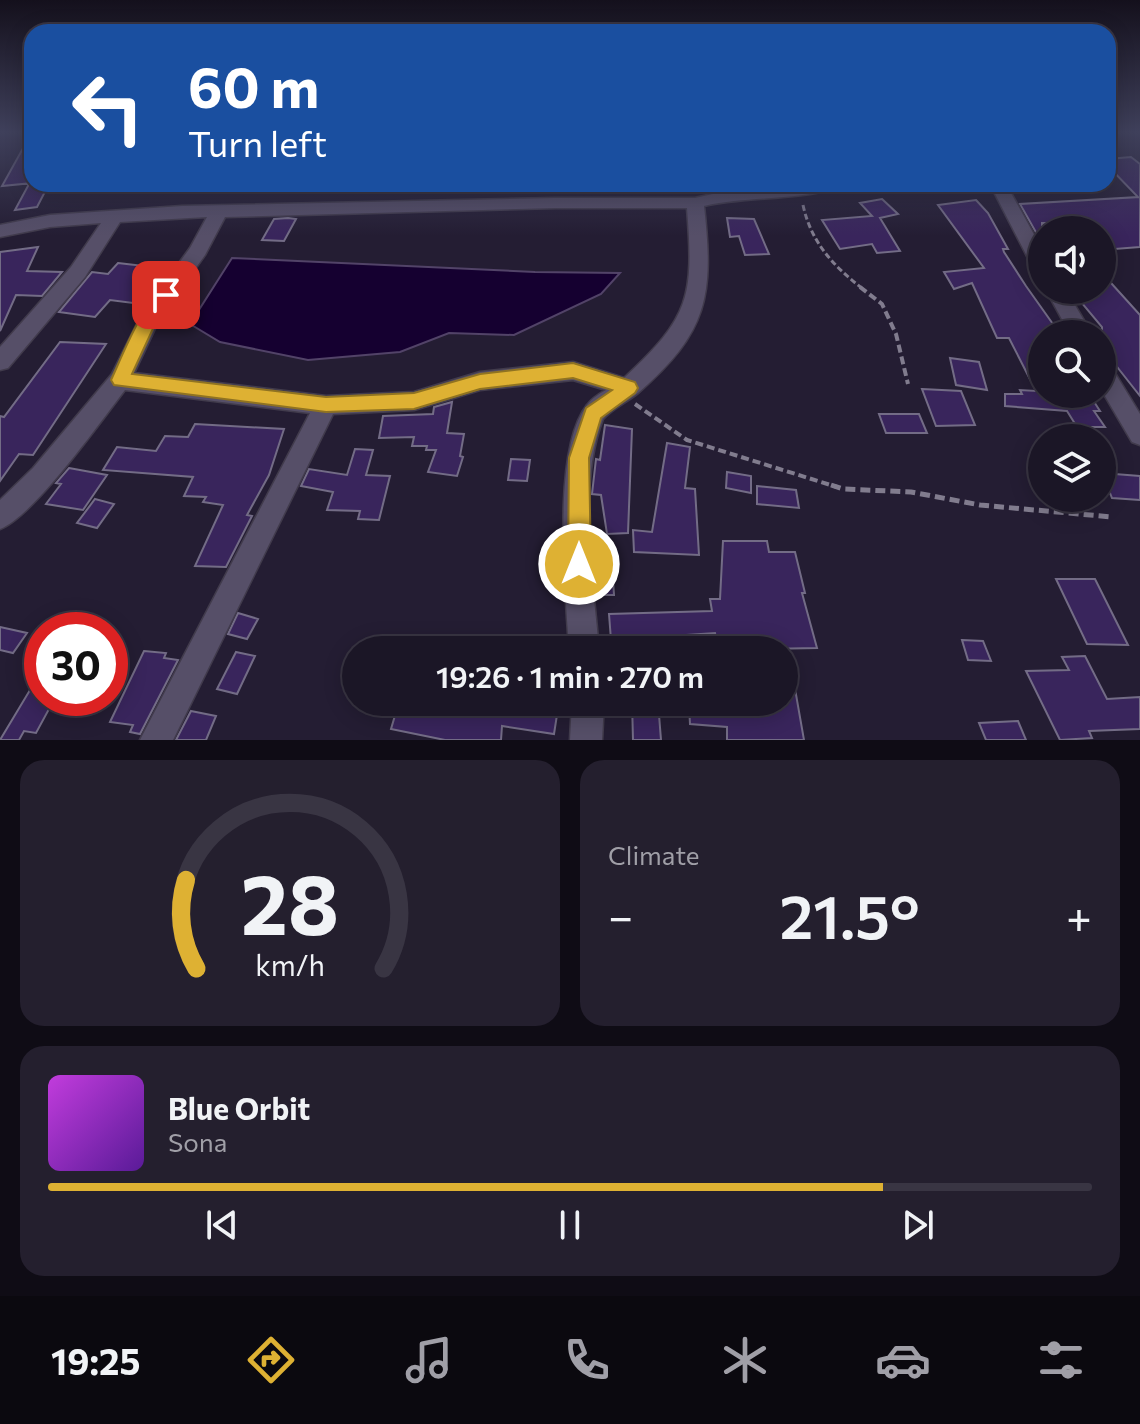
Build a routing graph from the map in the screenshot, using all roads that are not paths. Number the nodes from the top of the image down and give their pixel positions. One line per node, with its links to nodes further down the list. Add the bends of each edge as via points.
1 (778, 192): 3 (street)
2 (1002, 192): 7 (street)
3 (695, 203): 4 (street); 10 (street, via 702,268 696,307 679,339)
4 (219, 212): 5 (street); 9 (street, via 150,317)
5 (114, 217): 6 (street); 8 (street, via 78,272)
6 (0, 231)
7 (1028, 240)
8 (0, 362)
9 (120, 380): 12 (street); 14 (street, via 42,476)
10 (624, 391): 12 (street, via 573,371 480,381 414,401); 15 (street, via 593,413 579,458)
11 (1116, 395): 13 (street)
12 (326, 405): 17 (street)
13 (1140, 435)
14 (0, 517)
15 (583, 636)
16 (587, 716): 18 (street)
17 (156, 740)
18 (586, 740)

